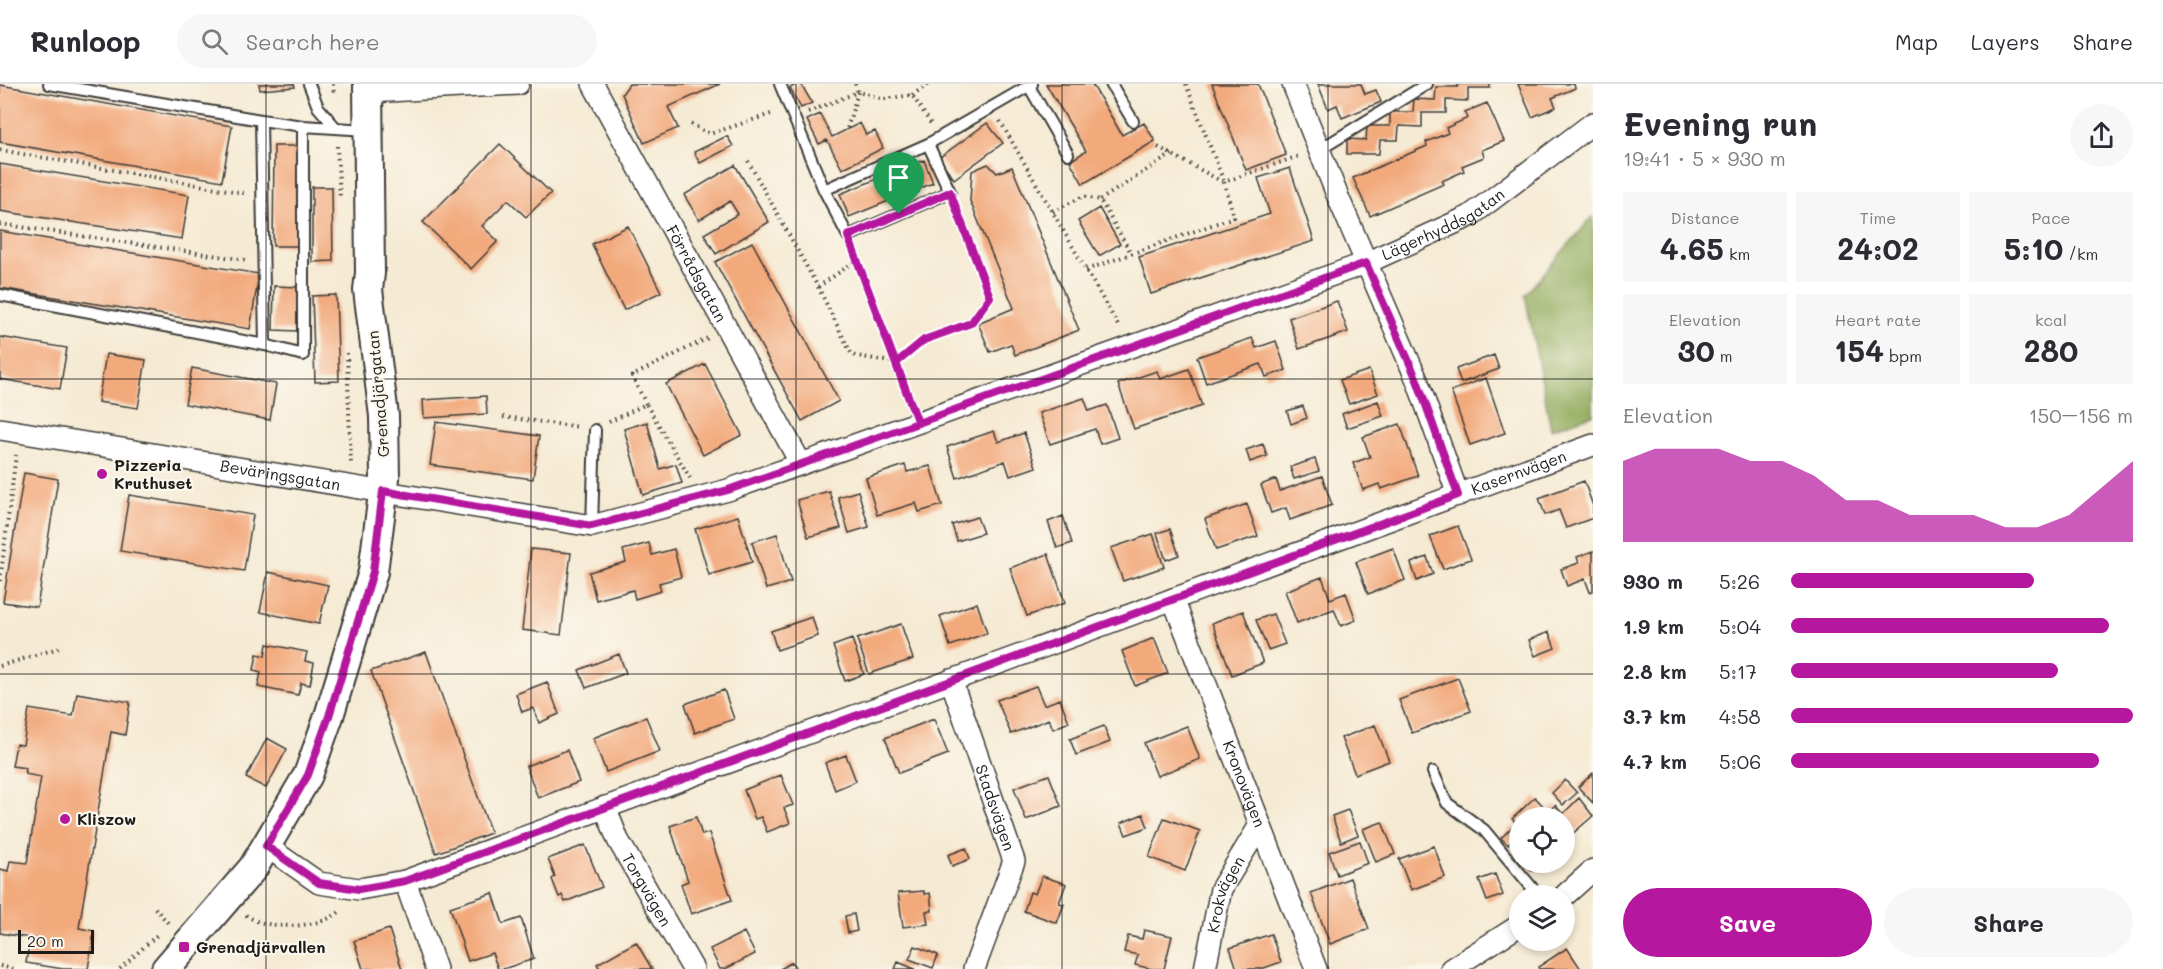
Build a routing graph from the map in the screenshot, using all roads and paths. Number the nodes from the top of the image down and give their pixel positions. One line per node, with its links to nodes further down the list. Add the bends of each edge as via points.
1 (49, 84): 18 (lane)
2 (309, 84): 23 (lane, via 318,106)
3 (518, 84): 13 (street)
4 (593, 84): 49 (street, Förrådsgatan)
5 (780, 84): 17 (lane)
6 (855, 84): 14 (path)
7 (928, 84): 15 (path)
8 (1111, 84): 19 (lane)
9 (1186, 84): 34 (path)
10 (1293, 84): 30 (street)
11 (1427, 84): 30 (lane)
12 (1031, 85): 16 (lane); 31 (lane)
13 (368, 88): 25 (street, Grenadjärgatan)
14 (858, 92): 15 (path, via 884,99); 17 (path); 24 (path)
15 (912, 95): 26 (path)
16 (992, 107): 26 (lane); 39 (path)
17 (792, 113): 21 (path, via 710,134); 35 (lane)
18 (261, 120): 22 (lane); 37 (lane)
19 (1133, 120)
20 (1593, 123): 45 (street, Lägerhyddsgatan, via 1470,216)
21 (691, 124)
22 (303, 126): 23 (lane); 50 (lane, via 303,355)
23 (336, 128): 25 (lane)
24 (847, 129)
25 (369, 130): 61 (street, Grenadjärgatan, via 368,290 384,416)
26 (939, 137): 27 (lane)
27 (928, 144): 35 (lane); 36 (lane)
28 (1158, 147): 32 (path)
29 (0, 150): 37 (path)
30 (1319, 150): 34 (path); 45 (street)
31 (1068, 154)
32 (1172, 154): 34 (path); 38 (path)
33 (748, 161): 47 (path)
34 (1224, 182): 42 (path, via 1234,217)
35 (824, 190): 41 (lane)
36 (950, 192): 41 (lane); 52 (path, via 990,297 971,323 924,340)
37 (264, 197): 44 (lane)
38 (1100, 200): 39 (path, via 1083,196); 42 (path)
39 (1053, 212): 46 (path)
40 (0, 224): 44 (path)
41 (848, 236): 43 (path)
42 (1131, 253): 46 (path)
43 (857, 260): 47 (path); 52 (path)
44 (264, 263): 50 (lane)
45 (1366, 263): 51 (street, Lägerhyddsgatan); 62 (street, via 1417,380)
46 (1086, 270): 51 (path)
47 (818, 287): 52 (path, via 852,355)
48 (0, 296): 50 (lane)
49 (727, 328): 53 (path, via 632,376); 60 (street, Förrådsgatan)
50 (265, 345)
51 (1130, 347): 55 (street, Lägerhyddsgatan)
52 (896, 363): 55 (path)
53 (646, 404): 57 (path); 63 (path)
54 (503, 417): 57 (path)
55 (918, 423): 60 (street, Lägerhyddsgatan)
56 (0, 429): 61 (street, Beväringsgatan)
57 (595, 430): 64 (lane)
58 (1593, 445): 62 (street, Kasernvägen)
59 (17, 451): 65 (path)
60 (801, 464): 63 (street, Lägerhyddsgatan)
61 (383, 491): 64 (street, Lägerhyddsgatan); 73 (street, Grenadjärgatan, via 373,572 329,716 308,775)
62 (1458, 495): 66 (street, Kasernvägen)
63 (701, 497): 64 (street, Lägerhyddsgatan)
64 (592, 526)
65 (0, 581)
66 (1173, 599): 69 (street, Kasernvägen); 72 (street, Kronovägen)
67 (62, 647): 68 (path)
68 (0, 666)
69 (951, 680): 71 (street, Kasernvägen); 92 (street, Stadsvägen, via 1014,861)
70 (1433, 772): 76 (lane, via 1447,802 1484,831)
71 (605, 807): 75 (street, Kasernvägen); 91 (street, Torgvägen, via 618,840)
72 (1260, 825): 93 (street, Krokvägen, via 1221,889); 94 (street, Kronovägen)
73 (266, 846): 78 (street, Kasernvägen, via 319,883); 79 (street, Grenadjärgatan, via 253,868)
74 (1593, 870): 77 (street)
75 (405, 881): 78 (street, Kasernvägen); 90 (street)
76 (1530, 885)
77 (1575, 886)
78 (359, 889): 79 (path, via 338,913 298,926 250,918)
79 (226, 898): 89 (street, Grenadjärgatan)
80 (154, 908): 82 (path)
81 (176, 915): 82 (path)
82 (168, 923): 84 (path)
83 (1509, 932): 95 (street)
84 (128, 962): 87 (path); 88 (path)
85 (0, 966): 86 (path)
86 (15, 969)
87 (120, 969)
88 (129, 969)
89 (166, 969)
90 (436, 969)
91 (693, 969)
92 (974, 969)
93 (1205, 969)
94 (1316, 969)
95 (1451, 969)

